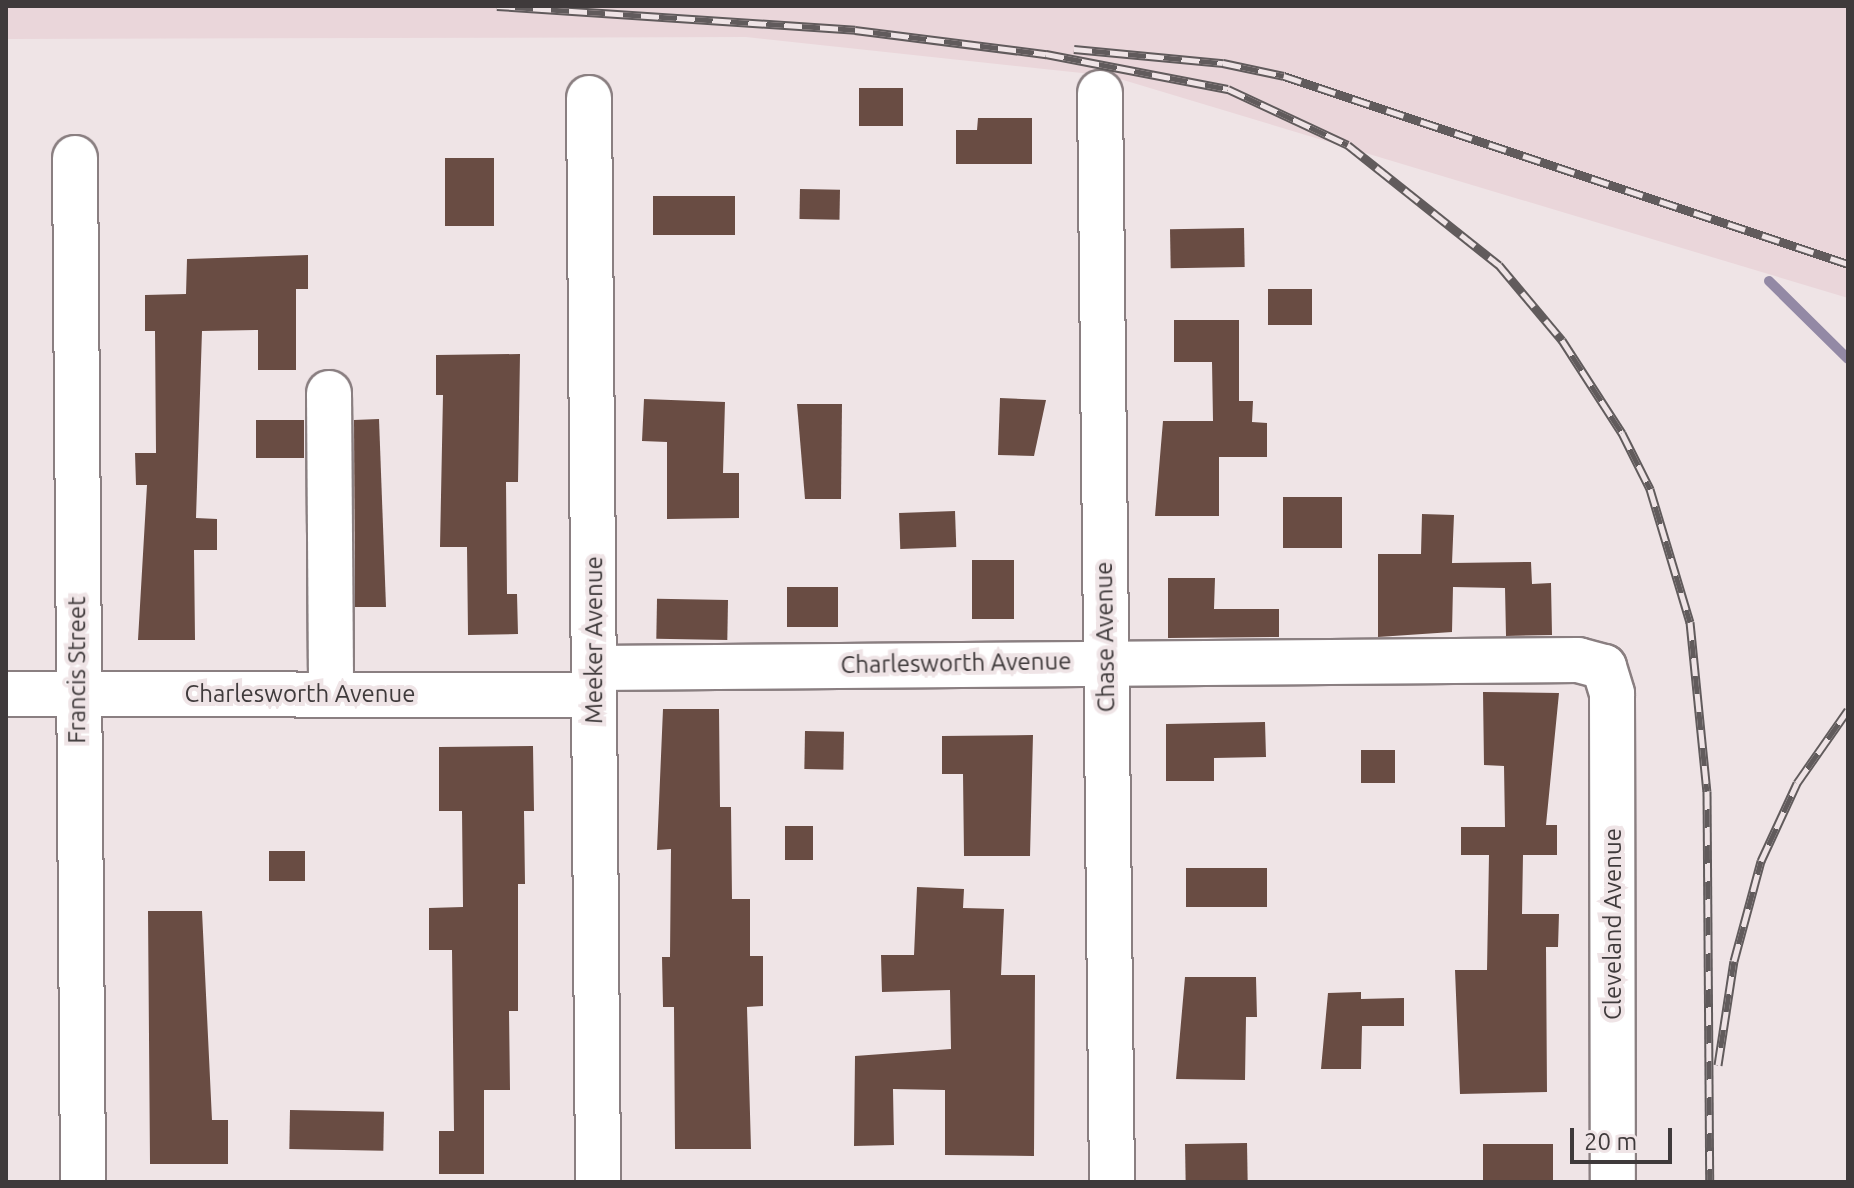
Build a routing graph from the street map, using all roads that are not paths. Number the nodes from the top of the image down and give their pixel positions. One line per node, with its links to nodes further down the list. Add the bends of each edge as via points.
1 (1100, 93): 5 (street, Chase Avenue)
2 (589, 98): 7 (street, Meeker Avenue)
3 (75, 158): 8 (street, Francis Street)
4 (329, 393): 10 (street)
5 (1105, 660): 6 (street, Charlesworth Avenue, via 1578,660); 7 (street, Charlesworth Avenue); 13 (street, Chase Avenue)
6 (1604, 667): 14 (street, Cleveland Avenue, via 1612,694)
7 (594, 681): 10 (street, Charlesworth Avenue); 12 (street, Meeker Avenue)
8 (77, 693): 9 (street, Charlesworth Avenue); 10 (street, Charlesworth Avenue); 11 (street, Francis Street)
9 (6, 694)
10 (331, 694)
11 (83, 1182)
12 (598, 1182)
13 (1112, 1182)
14 (1613, 1182)

